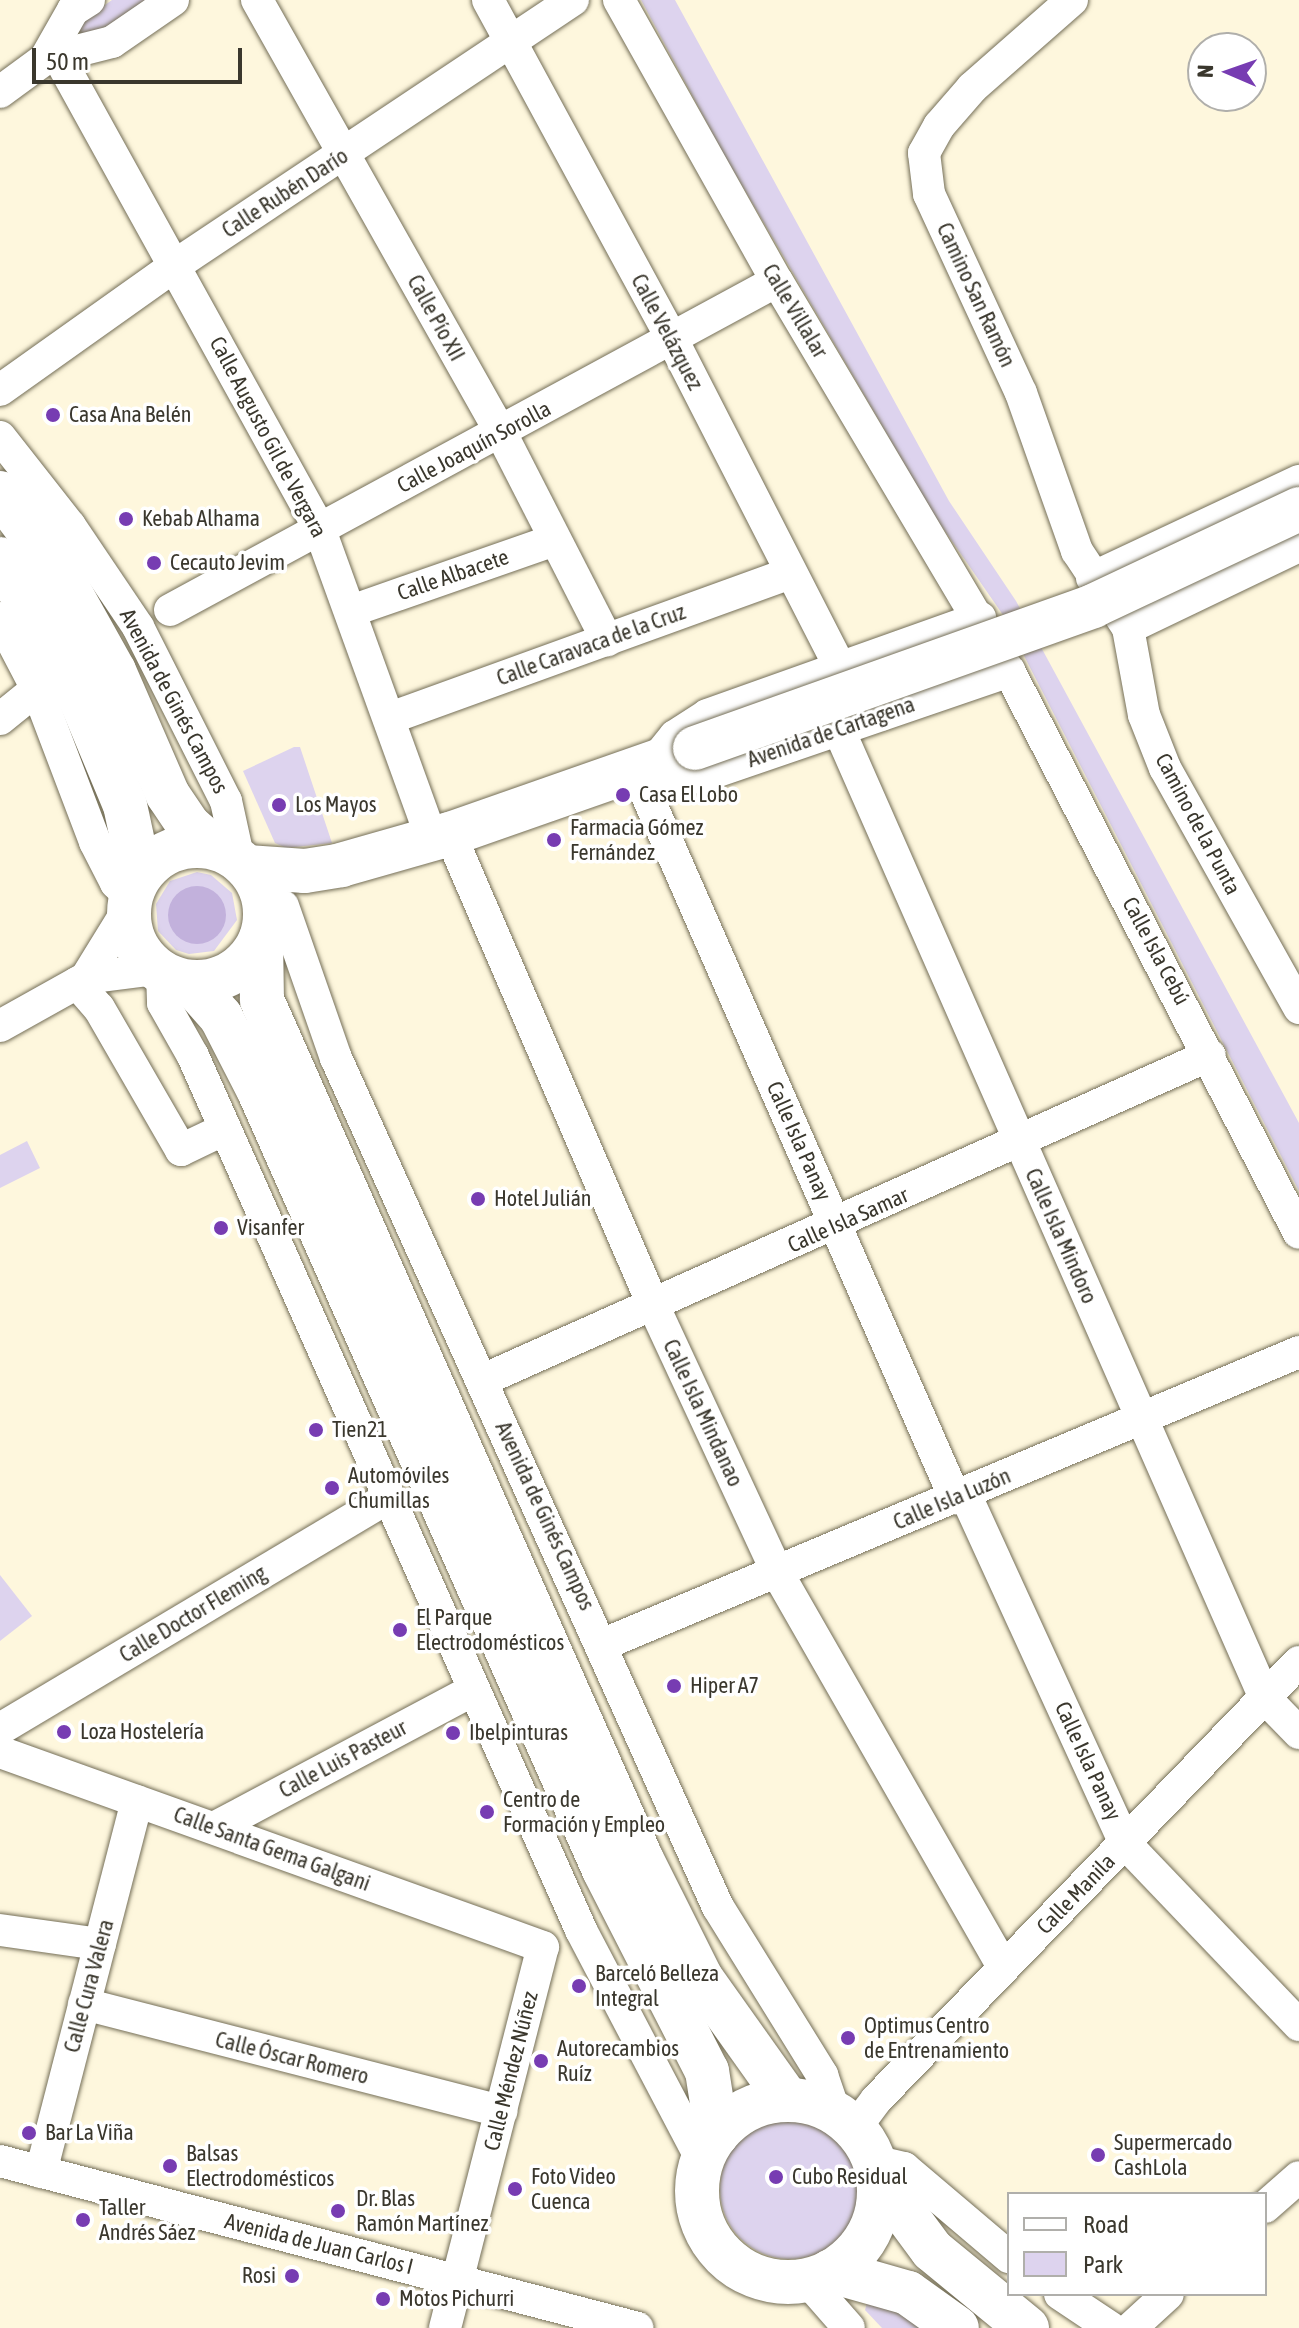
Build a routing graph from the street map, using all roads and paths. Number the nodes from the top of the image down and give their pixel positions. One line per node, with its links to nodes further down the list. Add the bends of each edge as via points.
1 (89, 0): 9 (street, via 73,10)
2 (173, 0): 9 (street, via 112,42)
3 (257, 0): 11 (street, Calle Pío XII)
4 (488, 0): 8 (street, Calle Velázquez)
5 (573, 0): 8 (street, Calle Rubén Darío)
6 (619, 0): 13 (street, Calle Villalar)
7 (1072, 0): 26 (street, Camino San Ramón, via 972,88 924,153 929,194 1021,393)
8 (512, 43): 11 (street, Calle Rubén Darío); 14 (street, Calle Velázquez)
9 (52, 57): 10 (street); 12 (street, Calle Augusto Gil de Vergara)
10 (0, 92)
11 (344, 153): 12 (street, Calle Rubén Darío); 16 (street, Calle Pío XII)
12 (177, 264): 15 (street, Calle Rubén Darío); 21 (street, Calle Augusto Gil de Vergara)
13 (777, 281): 14 (street, Calle Joaquín Sorolla); 30 (street, Calle Villalar)
14 (672, 339): 16 (street, Calle Joaquín Sorolla); 25 (street, Calle Velázquez)
15 (0, 390)
16 (501, 433): 21 (street, Calle Joaquín Sorolla); 22 (street, Calle Pío XII)
17 (0, 437): 41 (street, Avenida de Ginés Campos, via 70,526 138,627 226,801)
18 (1299, 481): 26 (street)
19 (0, 493): 41 (main road, Avenida de Ginés Campos, via 57,569 168,795 188,825)
20 (1299, 509): 39 (main road, Avenida de Cartagena, bridge, via 1093,606)
21 (320, 530): 27 (street, Calle Joaquín Sorolla); 28 (street, Calle Augusto Gil de Vergara)
22 (555, 540): 28 (street, Calle Albacete); 32 (street, Calle Pío XII)
23 (1299, 546): 31 (street)
24 (0, 559): 43 (main road, via 68,669 125,805)
25 (791, 573): 32 (street, Calle Caravaca de la Cruz); 33 (street, Calle Velázquez)
26 (1092, 578): 31 (street, Camino San Ramón)
27 (170, 610)
28 (351, 611): 36 (street, Calle Augusto Gil de Vergara)
29 (0, 618): 35 (street)
30 (980, 618): 33 (street, Avenida de Cartagena); 34 (street, Calle Villalar)
31 (1128, 628): 47 (street, Camino de la Punta, via 1144,715 1165,768)
32 (607, 640): 36 (street, Calle Caravaca de la Cruz)
33 (840, 668): 39 (street, Avenida de Cartagena, via 707,715)
34 (1009, 671): 38 (street, Avenida de Cartagena); 49 (street, Calle Isla Cebú)
35 (37, 689): 37 (street); 43 (street, via 95,842 116,883)
36 (390, 718): 40 (street, Calle Augusto Gil de Vergara)
37 (0, 719)
38 (839, 730): 39 (street, Avenida de Cartagena, via 703,776); 51 (street, Calle Isla Mindoro)
39 (633, 775): 40 (main road, Avenida de Cartagena); 52 (street, Calle Isla Panay)
40 (441, 836): 42 (main road, Avenida de Cartagena); 54 (street, Calle Isla Mindanao)
41 (233, 858): 42 (main road, via 305,871); 43 (main road, via 172,850); 44 (main road, via 262,895)
42 (341, 865): 44 (main road)
43 (133, 893): 45 (main road, via 134,942); 46 (street)
44 (269, 924): 45 (main road, via 232,972); 56 (street, Avenida de Ginés Campos); 78 (main road, via 262,1000 641,1858 701,1978)
45 (169, 975): 46 (street); 50 (street, via 163,1003); 81 (main road, via 221,1017 259,1091 598,1855 707,2071)
46 (81, 981): 48 (street); 50 (street, via 181,1150)
47 (1299, 1008)
48 (0, 1026)
49 (1210, 1055): 51 (street, Calle Isla Samar); 53 (street, Calle Isla Cebú)
50 (225, 1129): 59 (street)
51 (1020, 1141): 52 (street, Calle Isla Samar); 57 (street, Calle Isla Mindoro)
52 (836, 1225): 54 (street, Calle Isla Samar); 58 (street, Calle Isla Panay)
53 (1299, 1233)
54 (654, 1307): 56 (street, Calle Isla Samar); 60 (street, Calle Isla Mindanao)
55 (1299, 1352): 57 (street, Calle Isla Luzón)
56 (483, 1380): 61 (street, Avenida de Ginés Campos)
57 (1141, 1420): 58 (street, Calle Isla Luzón); 64 (street, Calle Isla Mindoro)
58 (960, 1496): 60 (street, Calle Isla Luzón); 70 (street, Calle Isla Panay)
59 (387, 1498): 63 (street); 65 (street, Calle Doctor Fleming)
60 (777, 1572): 61 (street, Calle Isla Luzón); 75 (street, Calle Isla Mindanao)
61 (604, 1644): 80 (street, Avenida de Ginés Campos, via 718,1907)
62 (1299, 1662): 64 (street, Calle Manila)
63 (473, 1690): 69 (street, Calle Luis Pasteur); 72 (street)
64 (1265, 1698): 66 (street, Calle Isla Mindoro); 70 (street, Calle Manila)
65 (0, 1729)
66 (1299, 1733)
67 (0, 1752): 68 (street, Calle Santa Gema Galgani)
68 (137, 1801): 69 (street, Calle Santa Gema Galgani); 73 (street, Calle Cura Valera)
69 (214, 1828): 74 (street, Calle Santa Gema Galgani)
70 (1125, 1843): 75 (street, Calle Manila); 77 (street, Calle Isla Panay)
71 (0, 1930): 73 (street)
72 (581, 1930): 74 (street); 81 (street)
73 (100, 1944): 76 (street, Calle Cura Valera)
74 (543, 1947): 79 (street, Calle Méndez Núñez)
75 (1004, 1968): 80 (street, Calle Manila)
76 (84, 2004): 79 (street, Calle Óscar Romero); 83 (street, Calle Cura Valera)
77 (1299, 2025)
78 (787, 2099): 80 (main road); 81 (main road, via 758,2104 731,2119)
79 (501, 2111): 88 (street, Calle Méndez Núñez)
80 (861, 2145): 86 (street, via 904,2168); 87 (main road, via 879,2199 864,2241); 95 (main road, Avenida de Ginés Campos, via 932,2250)
81 (710, 2148): 87 (main road, via 698,2201 718,2249 761,2278)
82 (0, 2161): 83 (street, Avenida de Juan Carlos I)
83 (41, 2172): 88 (street, Avenida de Juan Carlos I)
84 (1299, 2177): 85 (street)
85 (1267, 2205)
86 (1007, 2255)
87 (818, 2275): 93 (street); 94 (main road, via 908,2293)
88 (459, 2280): 91 (street, Calle Méndez Núñez); 92 (street, Avenida de Juan Carlos I)
89 (1063, 2296): 96 (street)
90 (1166, 2296): 97 (street)
91 (445, 2328)
92 (638, 2328)
93 (849, 2328)
94 (957, 2328)
95 (1027, 2328)
96 (1111, 2328)
97 (1131, 2328)

